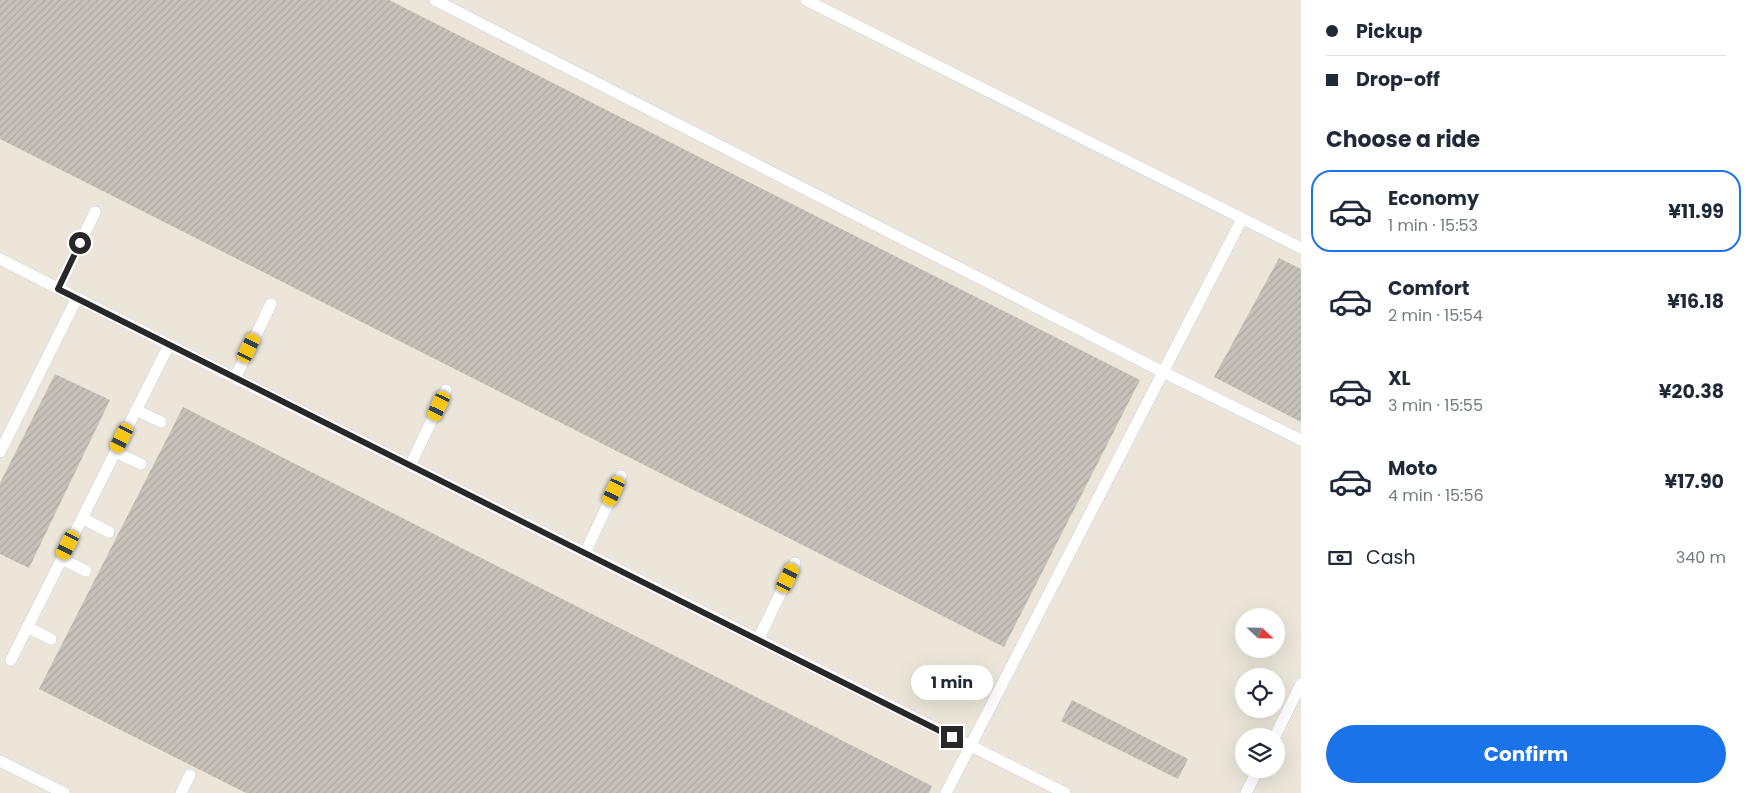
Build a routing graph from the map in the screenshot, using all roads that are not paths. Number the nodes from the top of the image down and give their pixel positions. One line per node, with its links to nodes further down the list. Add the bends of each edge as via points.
1 (435, 0): 11 (lane)
2 (806, 0): 4 (lane)
3 (95, 212): 7 (lane)
4 (1242, 219): 5 (lane); 11 (lane)
5 (1301, 248)
6 (0, 259): 7 (lane)
7 (58, 289): 8 (lane)
8 (77, 298): 10 (lane); 17 (lane)
9 (271, 304): 12 (lane)
10 (169, 345): 12 (lane); 14 (lane)
11 (1163, 372): 16 (lane); 34 (lane)
12 (235, 378): 20 (lane)
13 (446, 390): 20 (lane)
14 (136, 410): 15 (lane); 18 (lane)
15 (161, 422)
16 (1301, 440)
17 (0, 452)
18 (115, 452): 19 (lane); 22 (lane)
19 (141, 464)
20 (410, 466): 24 (lane)
21 (621, 476): 24 (lane)
22 (82, 518): 23 (lane); 25 (lane)
23 (109, 532)
24 (585, 553): 30 (lane)
25 (62, 559): 27 (lane); 31 (lane)
26 (795, 563): 30 (lane)
27 (86, 571)
28 (27, 627): 29 (lane)
29 (51, 639)
30 (758, 640): 34 (lane)
31 (11, 660)
32 (1301, 684): 33 (lane)
33 (1279, 728)
34 (970, 746): 40 (lane); 41 (lane)
35 (0, 761): 38 (lane)
36 (190, 775): 39 (lane)
37 (1254, 778): 42 (lane)
38 (64, 793)
39 (180, 793)
40 (946, 793)
41 (1065, 793)
42 (1246, 793)

